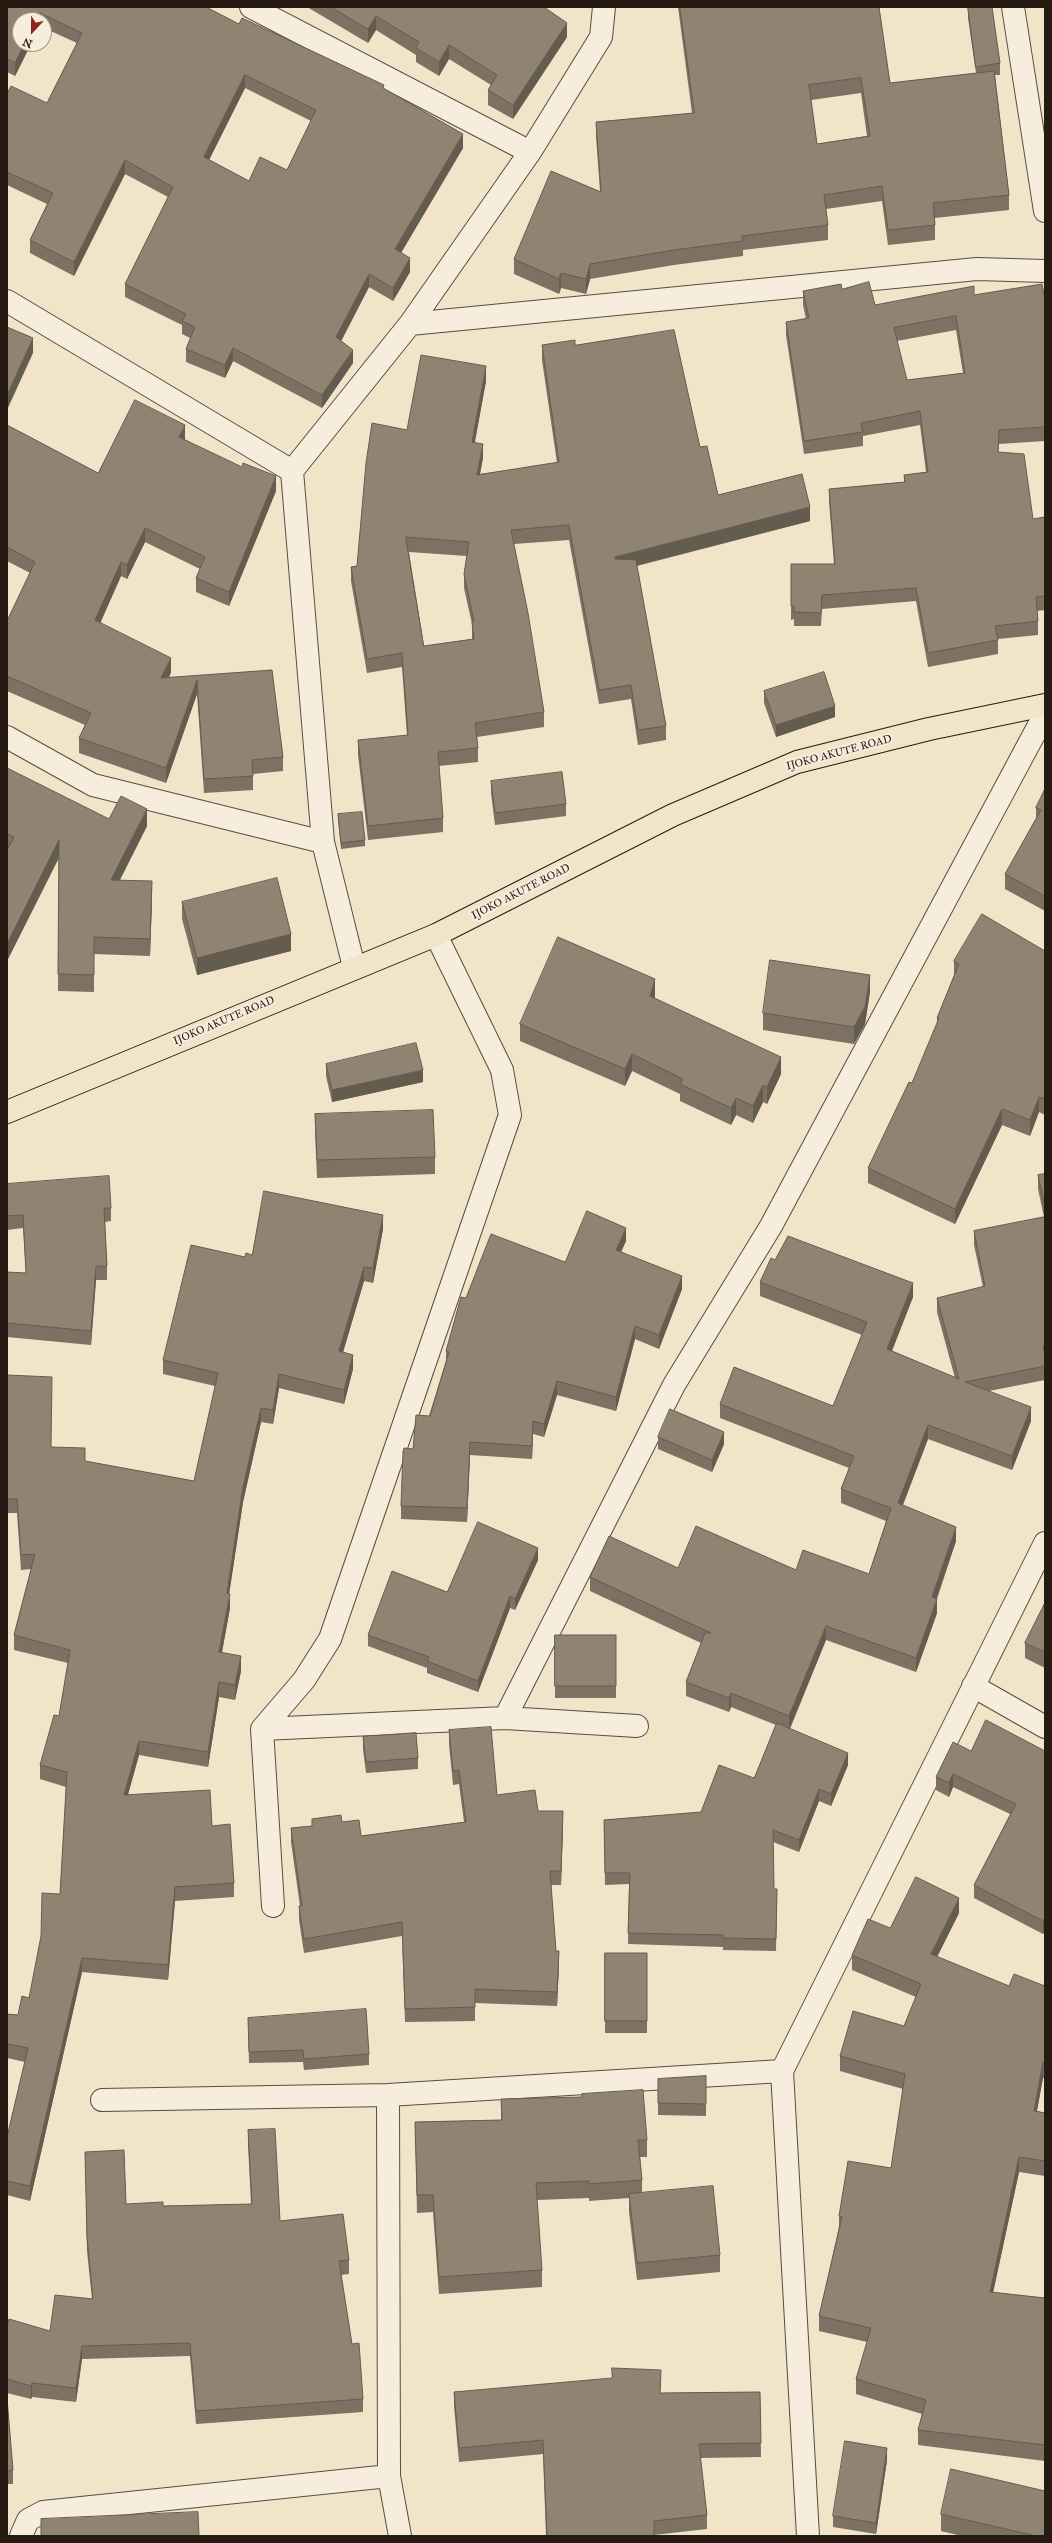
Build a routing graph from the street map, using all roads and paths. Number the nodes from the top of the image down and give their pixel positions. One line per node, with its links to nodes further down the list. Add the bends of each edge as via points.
1 (251, 7): 4 (street)
2 (604, 7): 4 (street, via 601,37)
3 (1013, 7): 5 (street)
4 (530, 152): 8 (street)
5 (1045, 211)
6 (1045, 270): 8 (street, via 977,269)
7 (7, 301): 9 (street)
8 (410, 324): 9 (street)
9 (292, 471): 13 (street)
10 (1045, 705): 14 (main road, IJOKO AKUTE ROAD, via 929,729 797,762 673,815)
11 (1045, 714): 19 (street, via 772,1226 674,1385)
12 (7, 737): 13 (street, via 93,785)
13 (323, 842): 15 (street)
14 (436, 935): 15 (main road, IJOKO AKUTE ROAD); 22 (street, via 502,1070 510,1115 330,1639 304,1680)
15 (354, 967): 16 (main road, IJOKO AKUTE ROAD)
16 (7, 1112)
17 (1045, 1543): 18 (street)
18 (973, 1686): 21 (street); 24 (street)
19 (505, 1718): 20 (street); 22 (street)
20 (636, 1726)
21 (1045, 1727)
22 (262, 1729): 23 (street)
23 (273, 1906)
24 (782, 2071): 25 (street); 30 (street)
25 (388, 2095): 26 (street); 27 (street)
26 (102, 2100)
27 (389, 2476): 28 (street, via 43,2512 28,2520); 29 (street)
28 (21, 2536)
29 (400, 2536)
30 (808, 2536)

